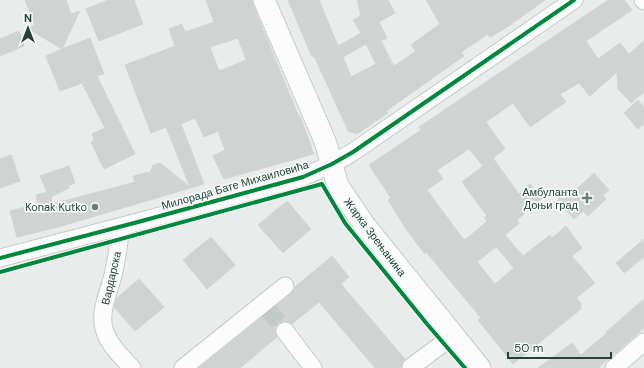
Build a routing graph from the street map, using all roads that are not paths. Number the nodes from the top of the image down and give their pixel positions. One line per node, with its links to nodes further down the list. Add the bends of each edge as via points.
1 (264, 0): 3 (street, Жарка Зрењанина, via 325,141)
2 (574, 0): 3 (street, Милорада Бате Михаиловића, via 360,148)
3 (332, 164): 4 (street, Милорада Бате Михаиловића, via 303,177); 8 (street, Жарка Зрењанина, via 338,186 363,224)
4 (122, 226): 5 (street, Милорада Бате Михаиловића); 11 (street, Вардарска, via 113,276 105,299 104,331 111,344)
5 (0, 258)
6 (285, 286): 12 (street, via 266,306)
7 (285, 331): 13 (street)
8 (453, 336): 10 (street); 14 (street, Жарка Зрењанина)
9 (644, 342): 15 (street)
10 (411, 367)
11 (132, 368)
12 (183, 368)
13 (313, 368)
14 (480, 368)
15 (614, 368)

